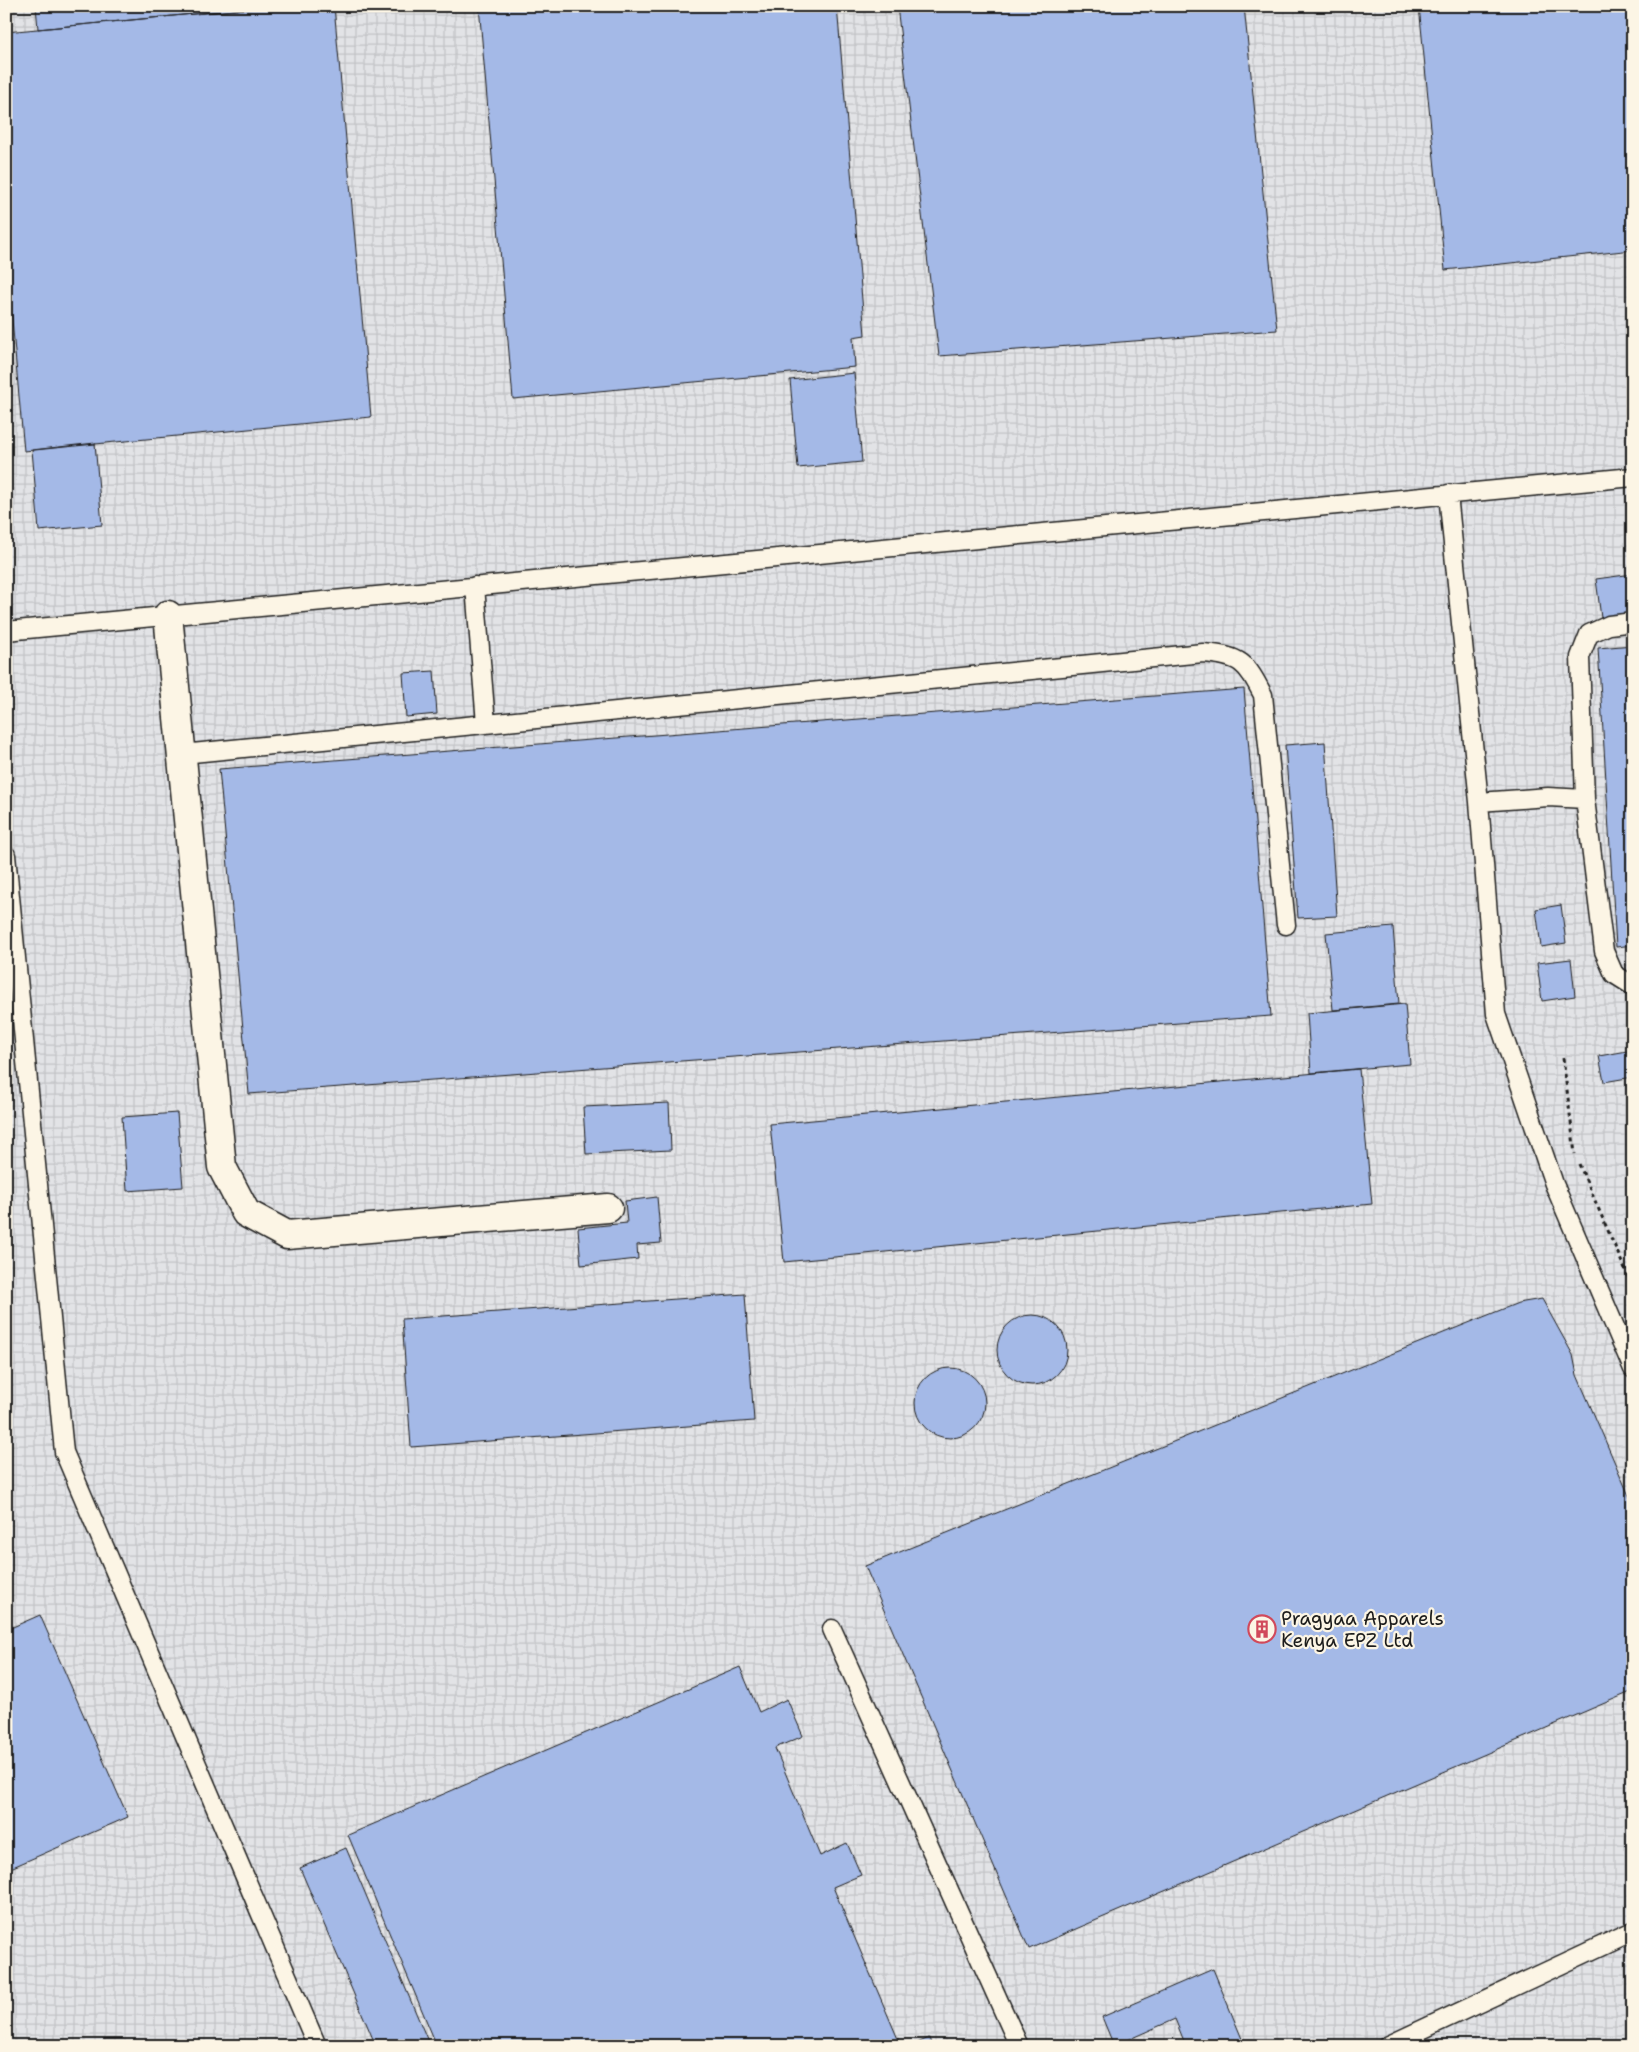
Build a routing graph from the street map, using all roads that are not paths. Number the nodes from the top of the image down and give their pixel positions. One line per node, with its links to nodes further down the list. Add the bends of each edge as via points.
1 (1633, 477): 2 (lane)
2 (1448, 494): 3 (lane); 10 (lane)
3 (475, 586): 4 (lane); 7 (lane)
4 (168, 615): 6 (lane); 8 (street)
5 (1633, 622): 9 (lane, via 1609,625 1589,634 1580,657)
6 (6, 630)
7 (486, 724): 8 (lane); 12 (lane, via 1203,653 1227,655 1250,668 1263,695)
8 (182, 754): 14 (street, via 222,1167 246,1213 287,1235)
9 (1585, 799): 10 (lane, via 1548,797); 13 (lane, via 1604,951 1614,974)
10 (1479, 802): 15 (lane, via 1496,1014 1554,1184)
11 (6, 855): 18 (lane, via 64,1452)
12 (1286, 925)
13 (1633, 986)
14 (608, 1208)
15 (1633, 1369)
16 (832, 1629): 19 (lane)
17 (1633, 1931): 20 (lane)
18 (317, 2046)
19 (1019, 2046)
20 (1387, 2046)

